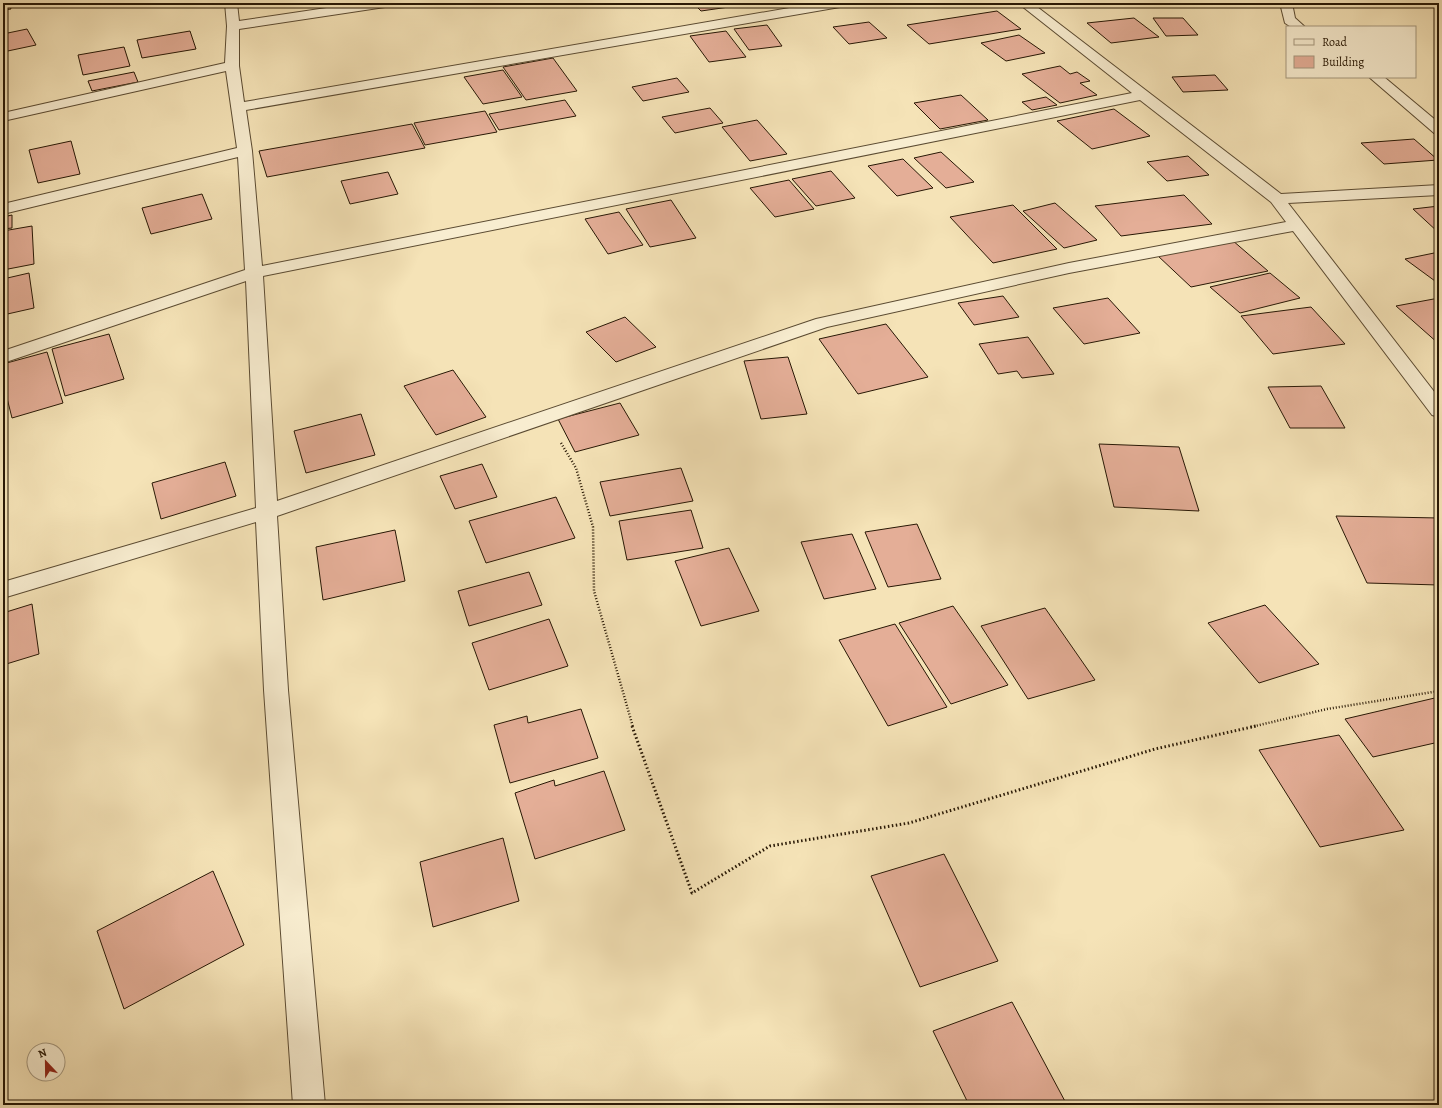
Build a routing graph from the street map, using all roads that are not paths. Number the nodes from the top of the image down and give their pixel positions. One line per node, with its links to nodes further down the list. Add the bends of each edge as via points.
1 (231, 3): 6 (street)
2 (385, 3): 6 (street)
3 (840, 3): 11 (street)
4 (1024, 3): 10 (street)
5 (1286, 3): 7 (street, via 1288,20)
6 (233, 26): 8 (street)
7 (1297, 26)
8 (232, 66): 11 (street); 12 (street)
9 (1377, 78): 13 (street)
10 (1143, 95): 16 (street); 19 (street)
11 (238, 107): 14 (street)
12 (3, 117)
13 (1439, 130)
14 (245, 151): 17 (street); 19 (street)
15 (1439, 190): 16 (street)
16 (1277, 199): 18 (street)
17 (3, 209)
18 (1298, 225): 21 (street); 22 (street, via 1069,268 822,323)
19 (254, 273): 20 (street); 22 (street)
20 (3, 357)
21 (1439, 410)
22 (266, 512): 23 (street); 24 (street, via 276,690)
23 (3, 590)
24 (309, 1105)

